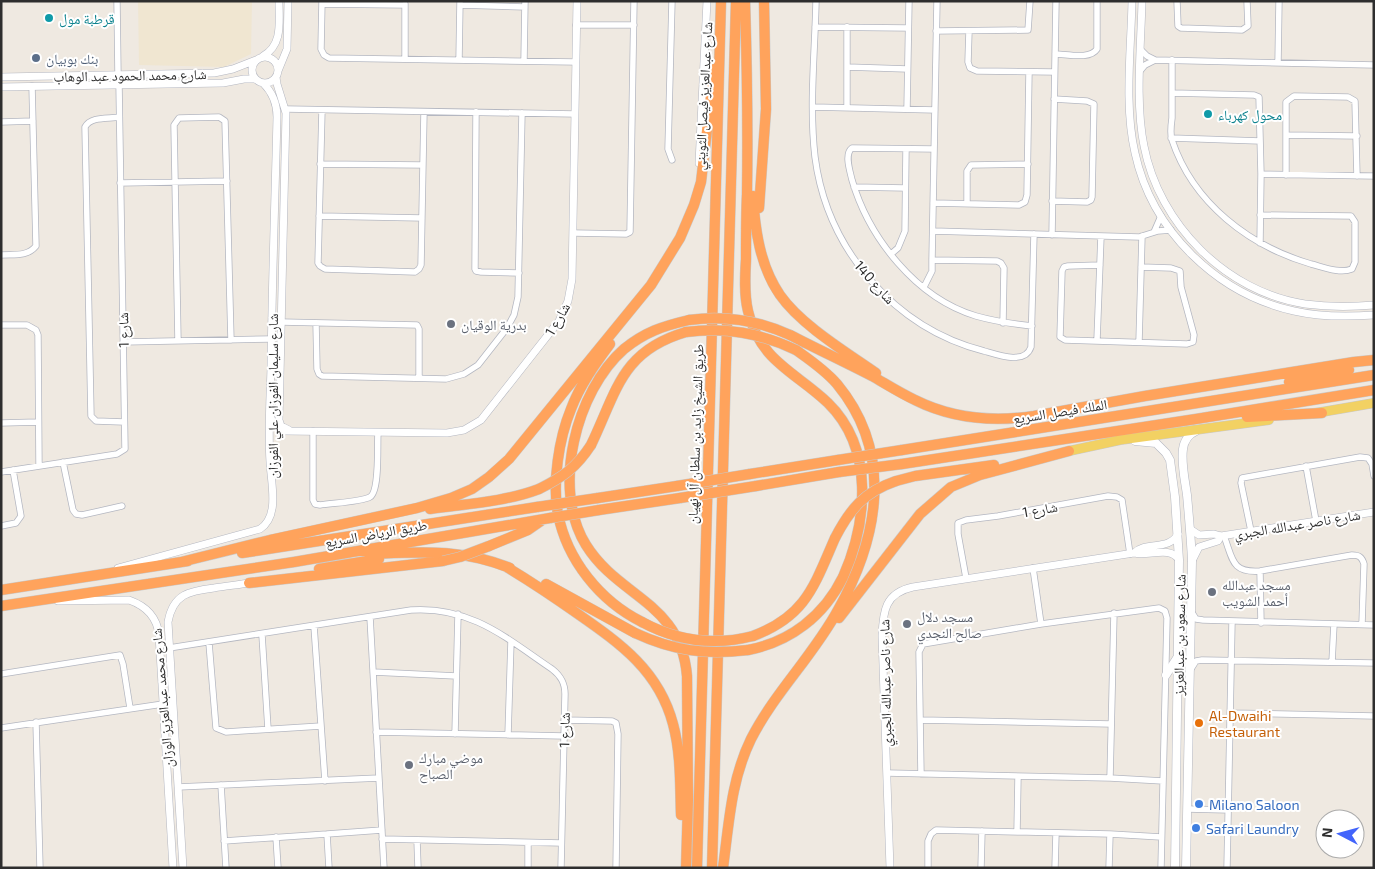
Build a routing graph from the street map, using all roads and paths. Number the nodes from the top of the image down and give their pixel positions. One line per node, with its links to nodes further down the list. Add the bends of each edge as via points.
1 (117, 1): 52 (street)
2 (279, 1): 37 (street, via 278,37 273,48)
3 (288, 1): 51 (street, via 287,49)
4 (577, 1): 27 (street, شارع 1)
5 (634, 1): 28 (street)
6 (672, 1): 81 (street, via 668,149)
7 (708, 1): 94 (street, شارع عبدالعزيز فيصل الثويني)
8 (721, 1): 34 (highway, طريق الشيخ زايد بن سلطان آل نهيان)
9 (736, 1): 274 (highway, طريق الشيخ زايد بن سلطان آل نهيان)
10 (745, 1): 79 (highway)
11 (764, 1): 106 (highway, via 765,117)
12 (816, 1): 29 (street, شارع 140)
13 (909, 1): 31 (street)
14 (936, 1): 32 (street)
15 (1030, 1): 33 (street, via 1028,30)
16 (1056, 1): 36 (street)
17 (1097, 1): 36 (street, via 1097,49 1094,53)
18 (1132, 1): 100 (street, via 1130,100 1133,145 1144,182)
19 (1142, 1): 35 (street)
20 (1177, 1): 21 (street, via 1177,22 1181,28 1242,30 1248,26)
21 (1247, 1)
22 (1279, 1): 44 (street)
23 (322, 2): 24 (street); 38 (street, via 321,49 328,58)
24 (405, 3): 38 (street)
25 (460, 3): 26 (street); 39 (street)
26 (525, 4): 42 (street)
27 (576, 25): 28 (street); 43 (street, شارع 1)
28 (634, 25): 105 (street, via 630,232)
29 (815, 27): 30 (street); 61 (street, شارع 140)
30 (847, 27): 31 (street); 46 (street)
31 (908, 28): 47 (street)
32 (936, 31): 33 (street); 66 (street)
33 (969, 31): 49 (street, via 970,68 977,71)
34 (720, 49): 94 (highway, via 712,82); 273 (highway, طريق الشيخ زايد بن سلطان آل نهيان)
35 (1141, 50): 40 (street); 48 (street)
36 (1055, 54): 50 (street)
37 (259, 58): 51 (street, via 274,60); 52 (street, شارع محمد الحمود عبد الوهاب, via 241,67 219,72); 54 (street, via 251,69)
38 (405, 59): 39 (street)
39 (459, 60): 42 (street)
40 (1154, 60): 41 (street); 48 (street)
41 (1172, 60): 44 (street); 59 (street)
42 (524, 61): 43 (street)
43 (576, 62): 70 (street, شارع 1)
44 (1278, 63): 45 (street)
45 (1374, 65)
46 (847, 67): 47 (street); 62 (street)
47 (908, 69): 64 (street)
48 (1140, 70): 124 (street, via 1141,126 1148,164 1171,214 1199,248 1235,277 1276,296 1318,305)
49 (1030, 72): 50 (street); 83 (street)
50 (1054, 72): 60 (street)
51 (277, 74): 55 (street, via 272,82); 63 (street, شارع سليمان الفوزان علي الفوزان)
52 (118, 75): 53 (street, شارع محمد الحمود عبد الوهاب)
53 (1, 77)
54 (255, 79): 55 (street); 56 (street, شارع محمد الحمود عبد الوهاب, via 223,83)
55 (263, 83): 119 (street, شارع سليمان الفوزان علي الفوزان, via 273,96 277,112)
56 (119, 84): 57 (street, شارع محمد الحمود عبد الوهاب); 71 (street, شارع 1)
57 (32, 86): 58 (street, شارع محمد الحمود عبد الوهاب); 72 (street)
58 (1, 87)
59 (1172, 93): 76 (street); 77 (street, via 1254,94 1259,97)
60 (1054, 99): 95 (street); 95 (street, via 1094,104 1091,200)
61 (813, 107): 62 (street); 130 (street, شارع 140, via 816,166 828,208 852,257 880,291 932,330 962,344 993,353 1017,358 1025,356 1031,347)
62 (847, 107): 64 (street)
63 (286, 109): 65 (street); 118 (street, شارع سليمان الفوزان علي الفوزان)
64 (907, 109): 66 (street)
65 (322, 110): 67 (street); 82 (street)
66 (935, 110): 80 (street)
67 (424, 112): 68 (street); 84 (street)
68 (476, 112): 69 (street); 117 (street, via 475,269)
69 (522, 113): 70 (street); 117 (street)
70 (575, 114): 105 (street, شارع 1)
71 (119, 118): 91 (street, شارع 1); 148 (street, via 88,122 85,135 91,416 96,422)
72 (32, 121): 73 (street); 113 (street, via 36,246 26,254)
73 (1, 122)
74 (1286, 135): 75 (street); 75 (street, via 1286,102 1294,96 1348,97 1355,101); 86 (street)
75 (1357, 136): 87 (street)
76 (1171, 138): 77 (street); 111 (street, via 1187,173 1209,203 1234,226)
77 (1260, 141): 85 (street)
78 (906, 149): 80 (street); 92 (street, via 849,150); 93 (street)
79 (748, 150): 106 (highway); 182 (highway, bridge, via 746,296 754,328 771,356 829,403 841,418 860,464 859,531 854,551 832,596 793,634 775,643 725,653 686,650 635,633 532,577)
80 (934, 150): 96 (street)
81 (672, 160)
82 (320, 164): 84 (street); 99 (street)
83 (1028, 164): 97 (street, via 1028,194 1022,204); 97 (street, via 971,165 967,170)
84 (423, 165): 101 (street)
85 (1261, 174): 86 (street); 98 (street)
86 (1286, 175): 87 (street)
87 (1357, 176): 88 (street)
88 (1374, 176)
89 (227, 181): 90 (street); 90 (street, via 226,121 219,117 176,120); 132 (street)
90 (175, 182): 91 (street); 134 (street)
91 (120, 183): 135 (street, شارع 1)
92 (854, 187): 93 (street); 112 (street, via 867,218)
93 (905, 188): 112 (street, via 904,231 898,248)
94 (699, 191): 123 (highway, via 680,238)
95 (1052, 201): 108 (street)
96 (933, 203): 97 (street); 103 (street)
97 (967, 204)
98 (1260, 215): 111 (street); 111 (street, via 1351,216 1355,222 1355,262 1348,271 1321,266 1294,259)
99 (319, 216): 101 (street); 101 (street, via 318,263 325,269 415,272 422,265)
100 (1161, 216): 102 (street); 104 (street)
101 (422, 218)
102 (1171, 230): 104 (street); 125 (street, via 1214,274 1265,302 1321,316)
103 (932, 231): 107 (street); 114 (street)
104 (1154, 232): 110 (street)
105 (573, 233): 153 (street, شارع 1, via 571,286 563,314 481,420 470,428 453,433)
106 (757, 234): 142 (highway, via 767,270 788,306 830,340)
107 (1034, 234): 108 (street); 130 (street, شارع 140)
108 (1052, 235): 109 (street)
109 (1101, 236): 110 (street); 115 (street)
110 (1142, 236): 116 (street)
111 (1260, 243)
112 (891, 254): 120 (street)
113 (1, 255)
114 (932, 260): 120 (street, via 932,271); 128 (street, via 1001,263 1004,268)
115 (1100, 265): 133 (street); 133 (street, via 1068,266 1062,270 1060,337 1065,340)
116 (1141, 267): 136 (street); 136 (street, via 1180,271 1194,335 1193,342 1187,344)
117 (519, 273): 139 (street, via 514,314 478,365 464,374 446,379)
118 (283, 274): 119 (street, via 279,278); 122 (street, شارع سليمان الفوزان علي الفوزان)
119 (272, 276): 121 (street, شارع سليمان الفوزان علي الفوزان)
120 (924, 287): 128 (street, via 945,302)
121 (272, 288): 122 (street); 131 (street, شارع سليمان الفوزان علي الفوزان)
122 (282, 289): 126 (street, شارع سليمان الفوزان علي الفوزان)
123 (648, 289): 155 (highway, bridge, via 595,365 571,408 563,432 556,485 557,512 570,550 599,591 622,611 665,633 690,640 728,641 753,636 777,626 800,607 815,583 844,520 874,490 915,476); 168 (highway, via 509,459 489,477 472,490 451,498)
124 (1374, 304)
125 (1374, 315)
126 (281, 322): 127 (street); 144 (street, شارع سليمان الفوزان علي الفوزان)
127 (316, 323): 139 (street, via 317,368 322,376); 139 (street, via 417,325)
128 (1003, 323): 130 (street)
129 (1, 325): 147 (street, via 27,324 38,335)
130 (1032, 326)
131 (271, 339): 132 (street); 145 (street, شارع سليمان الفوزان علي الفوزان)
132 (231, 340): 134 (street)
133 (1097, 340): 136 (street)
134 (178, 341): 135 (street)
135 (123, 342): 148 (street, شارع 1)
136 (1139, 342)
137 (1374, 362): 141 (highway); 142 (highway, via 1354,362 1011,419 961,416)
138 (1374, 375): 141 (highway, الملك فيصل السريع)
139 (419, 378)
140 (1374, 390): 150 (highway, الملك فيصل السريع)
141 (1225, 398): 161 (highway, الملك فيصل السريع, bridge)
142 (916, 400): 272 (highway, bridge, via 790,335 758,323 724,318 689,320 655,328 618,355 588,398 575,433 572,454 570,487 576,520 585,544 607,570 663,616 683,652 687,676)
143 (1374, 404): 146 (main road)
144 (279, 410): 145 (street); 151 (street, via 280,423)
145 (270, 412): 151 (street, via 274,426); 185 (street, شارع سليمان الفوزان علي الفوزان, via 273,504 267,524 260,529)
146 (1322, 412): 150 (highway)
147 (38, 422): 149 (street); 157 (street)
148 (124, 422): 156 (street, شارع 1, via 126,445 122,452)
149 (1, 423)
150 (1198, 424): 154 (main road, الملك فيصل السريع); 163 (highway, الملك فيصل السريع, bridge); 164 (main road, شارع سعود بن عبدالعزيز, via 1183,447)
151 (289, 430): 152 (street, شارع 1)
152 (312, 431): 153 (street, شارع 1); 153 (street, via 313,500 320,505 362,499 374,493)
153 (378, 433)
154 (1120, 440): 155 (main road, الملك فيصل السريع); 165 (main road, شارع سعود بن عبدالعزيز, via 1156,443 1162,447 1170,460)
155 (1069, 451): 221 (highway, via 980,475 951,487 934,499)
156 (63, 462): 157 (street, شارع 1); 166 (street, via 76,514)
157 (39, 465): 159 (street, شارع 1)
158 (1306, 466): 162 (street, via 1368,458); 170 (street); 173 (street, via 1242,478)
159 (12, 470): 160 (street, شارع 1); 171 (street, via 21,516 16,523)
160 (1, 472)
161 (750, 474): 180 (highway, طريق الرياض السريع, bridge)
162 (1374, 476)
163 (756, 486): 169 (highway, طريق الرياض السريع, bridge)
164 (1187, 496): 165 (main road, via 1182,492); 172 (main road, شارع سعود بن عبدالعزيز)
165 (1175, 497): 174 (main road, شارع سعود بن عبدالعزيز)
166 (122, 506)
167 (1374, 512): 170 (street, شارع ناصر عبدالله الجبري)
168 (373, 518): 180 (highway); 221 (highway, bridge, via 530,492 569,472 591,444 629,366 655,344 686,332 718,330 743,332 796,350 836,383 859,417 873,457 874,496 861,563 838,611)
169 (547, 518): 181 (highway, طريق الرياض السريع); 187 (highway, bridge, via 528,530 443,561)
170 (1316, 521): 173 (street, شارع ناصر عبدالله الجبري)
171 (1, 526)
172 (1190, 529): 175 (street, شارع ناصر عبدالله الجبري, via 1199,535); 179 (main road, شارع سعود بن عبدالعزيز)
173 (1251, 531): 175 (street, شارع ناصر عبدالله الجبري)
174 (1178, 534): 177 (street, شارع ناصر عبدالله الجبري, via 1170,543); 178 (main road, شارع سعود بن عبدالعزيز)
175 (1222, 536): 179 (street, شارع ناصر عبدالله الجبري, via 1218,541 1199,547); 184 (street, via 1236,566 1245,571)
176 (419, 552): 181 (highway); 182 (highway, via 452,552); 187 (highway)
177 (1132, 553): 178 (street, شارع ناصر عبدالله الجبري, via 1171,553); 183 (street, شارع ناصر عبدالله الجبري); 186 (street, شارع 1, via 1122,500 1108,496 958,523)
178 (1180, 560): 208 (main road, شارع سعود بن عبدالعزيز)
179 (1192, 561): 191 (main road, شارع سعود بن عبدالعزيز)
180 (181, 562): 185 (highway, طريق الرياض السريع)
181 (294, 562): 189 (highway, طريق الرياض السريع)
182 (505, 566): 272 (highway, via 616,641 630,652 658,686 674,725 678,750)
183 (1033, 568): 186 (street, شارع ناصر عبدالله الجبري); 197 (street)
184 (1260, 571): 196 (street); 199 (street, via 1359,555 1364,564)
185 (87, 576): 188 (highway, طريق الرياض السريع)
186 (966, 578): 237 (street, شارع ناصر عبدالله الجبري, via 902,589 892,598 883,614)
187 (249, 583): 202 (street, شارع محمد عبدالعزيز الوزان, via 198,590 180,597 169,613)
188 (1, 590)
189 (41, 599): 190 (highway, طريق الرياض السريع); 203 (street, شارع محمد عبدالعزيز الوزان, via 73,602 129,600 147,609)
190 (1, 606)
191 (1191, 611): 195 (street, via 1199,620); 212 (main road, شارع سعود بن عبدالعزيز)
192 (1114, 613): 197 (street); 215 (street, via 1155,607 1163,610 1167,615); 226 (street)
193 (458, 614): 194 (street, شارع 1, via 418,610); 205 (street, شارع 1, via 482,623); 216 (street)
194 (370, 617): 201 (street, شارع 1); 213 (street)
195 (1232, 622): 196 (street); 209 (street)
196 (1261, 622): 198 (street)
197 (1041, 624): 224 (street, via 923,644 919,652)
198 (1334, 624): 199 (street); 210 (street)
199 (1362, 624): 200 (street)
200 (1374, 625)
201 (314, 626): 204 (street, شارع 1); 227 (street)
202 (168, 632): 203 (street, via 162,630); 207 (street, شارع محمد عبدالعزيز الوزان)
203 (159, 633): 218 (street, شارع محمد عبدالعزيز الوزان)
204 (262, 634): 206 (street, شارع 1); 229 (street)
205 (511, 641): 223 (street, شارع 1, via 561,678 565,690); 233 (street)
206 (209, 643): 207 (street, شارع 1); 229 (street, via 216,728 226,732)
207 (170, 648): 245 (street, شارع محمد عبدالعزيز الوزان)
208 (1178, 654): 215 (main road); 217 (main road, شارع سعود بن عبدالعزيز)
209 (1231, 660): 210 (street); 212 (street, via 1198,660); 220 (street)
210 (1332, 662): 211 (street)
211 (1374, 663)
212 (1190, 670): 230 (main road, شارع سعود بن عبدالعزيز)
213 (373, 672): 216 (street); 231 (street)
214 (1, 674): 219 (street, via 120,655)
215 (1166, 675): 243 (street)
216 (456, 676): 232 (street)
217 (1178, 692): 230 (main road, via 1182,703 1182,727); 235 (main road, شارع سعود بن عبدالعزيز)
218 (163, 704): 219 (street); 262 (street, شارع محمد عبدالعزيز الوزان)
219 (130, 708): 225 (street)
220 (1230, 713): 222 (street); 247 (street)
221 (764, 715): 275 (highway, via 740,764 733,790)
222 (1374, 716)
223 (564, 720): 234 (street, شارع 1); 271 (street, via 616,723)
224 (921, 720): 226 (street); 238 (street)
225 (36, 722): 228 (street); 261 (street)
226 (1111, 724): 241 (street)
227 (321, 726): 229 (street); 242 (street)
228 (1, 728)
229 (268, 729)
230 (1188, 730): 236 (main road, شارع سعود بن عبدالعزيز)
231 (376, 732): 232 (street); 240 (street)
232 (455, 734): 233 (street)
233 (508, 735): 234 (street)
234 (564, 736): 260 (street, شارع 1)
235 (1177, 740): 236 (main road, via 1183,737); 282 (main road, شارع سعود بن عبدالعزيز)
236 (1188, 740): 246 (main road, شارع سعود بن عبدالعزيز)
237 (887, 773): 238 (street); 276 (street, شارع ناصر عبدالله الجبري)
238 (921, 774): 239 (street)
239 (1018, 777): 241 (street); 250 (street)
240 (379, 778): 242 (street); 248 (street)
241 (1110, 778): 243 (street)
242 (325, 781): 244 (street)
243 (1163, 781): 254 (street)
244 (221, 785): 245 (street); 258 (street)
245 (178, 787): 263 (street, شارع محمد عبدالعزيز الوزان)
246 (1187, 809): 247 (street); 283 (main road, شارع سعود بن عبدالعزيز)
247 (1228, 810): 284 (street)
248 (382, 830): 252 (street); 256 (street)
249 (982, 831): 250 (street); 277 (street, via 936,830 930,834); 278 (street)
250 (1017, 832): 251 (street)
251 (1056, 833): 253 (street); 279 (street)
252 (327, 834): 255 (street); 266 (street)
253 (1110, 834): 254 (street); 280 (street)
254 (1161, 836): 281 (street)
255 (276, 837): 258 (street); 265 (street)
256 (382, 839): 257 (street); 267 (street)
257 (417, 840): 259 (street); 268 (street)
258 (224, 841): 264 (street)
259 (528, 842): 260 (street); 269 (street)
260 (562, 844): 270 (street, شارع 1)
261 (40, 868)
262 (175, 868)
263 (183, 868)
264 (226, 868)
265 (278, 868)
266 (329, 868)
267 (384, 868)
268 (418, 868)
269 (528, 868)
270 (561, 868)
271 (616, 868)
272 (685, 868)
273 (697, 868)
274 (712, 868)
275 (723, 868)
276 (890, 868)
277 (928, 868)
278 (981, 868)
279 (1055, 868)
280 (1109, 868)
281 (1161, 868)
282 (1175, 868)
283 (1186, 868)
284 (1228, 868)

